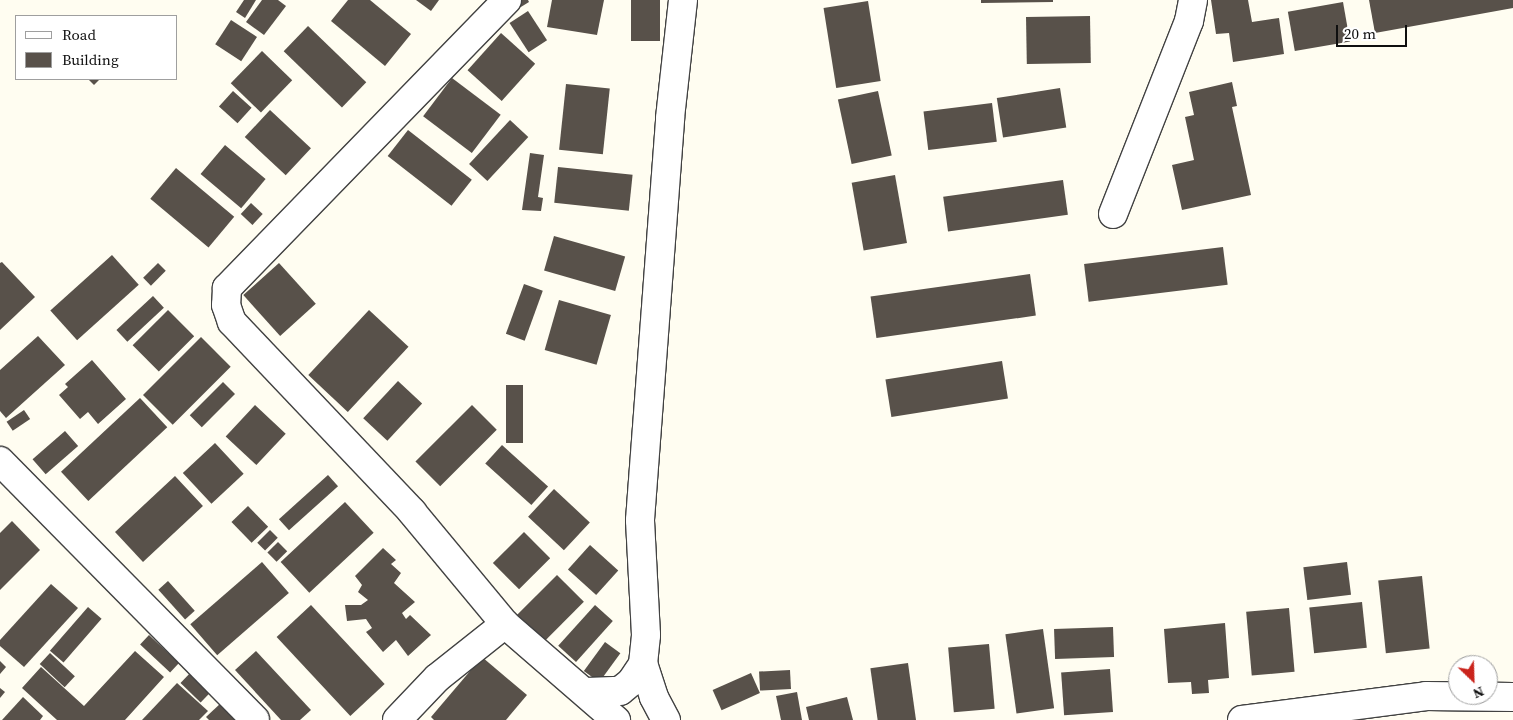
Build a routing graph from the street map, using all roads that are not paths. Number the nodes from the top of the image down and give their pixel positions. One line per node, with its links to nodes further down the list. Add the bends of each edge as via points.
1 (507, 0): 6 (street, via 227,288 226,305 232,322 412,512)
2 (683, 0): 7 (street, via 670,118 640,520 646,635)
3 (1193, 0): 4 (street, via 1189,21)
4 (1113, 214)
5 (0, 461): 10 (street)
6 (505, 624): 8 (street); 11 (street, via 437,678)
7 (643, 664): 8 (street, via 631,682 620,691); 13 (street)
8 (587, 692): 12 (street)
9 (1513, 697): 14 (street, via 1426,696)
10 (255, 720)
11 (397, 720)
12 (616, 720)
13 (666, 720)
14 (1242, 720)

